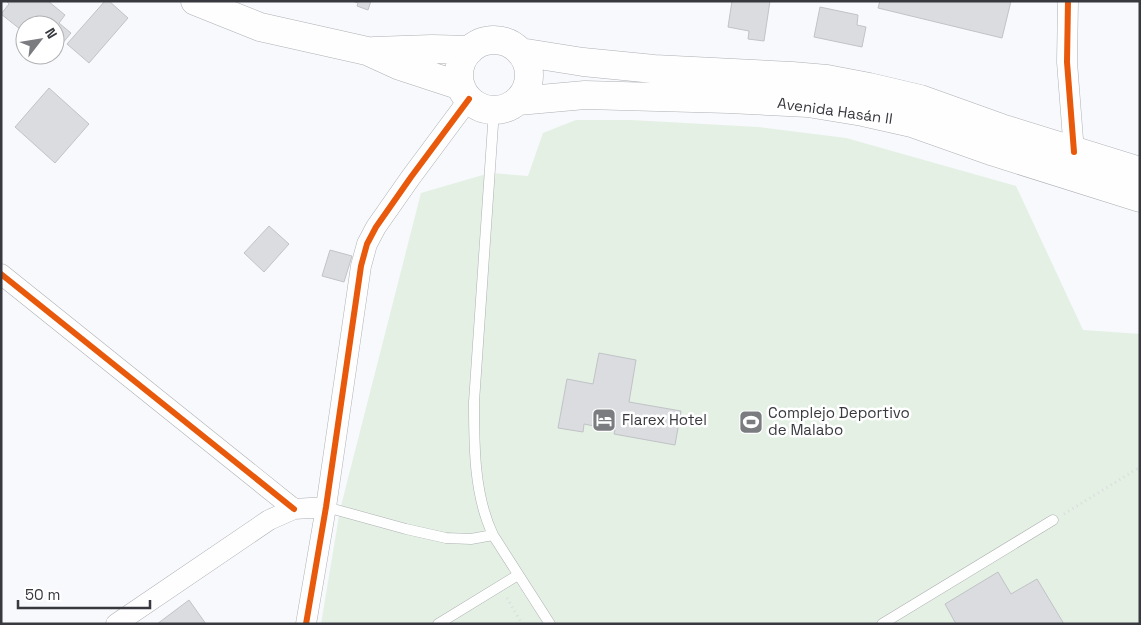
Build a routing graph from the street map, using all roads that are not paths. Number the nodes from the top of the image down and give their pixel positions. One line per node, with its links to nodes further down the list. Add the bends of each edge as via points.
1 (194, 1): 4 (main road, via 260,26)
2 (1068, 1): 8 (street, via 1067,62)
3 (470, 50): 4 (main road, via 432,48); 5 (main road, via 484,42 499,41 514,46); 6 (main road, via 462,63 460,78)
4 (367, 52): 6 (main road)
5 (520, 52): 7 (main road, via 528,65 527,88); 8 (main road, Avenida Hasán II, via 618,66 827,79 920,99)
6 (465, 93): 7 (main road, via 482,108); 12 (street, via 367,244 361,266)
7 (506, 106): 10 (main road, Avenida Hasán II, via 585,95 817,105 912,123); 15 (lane, via 474,402 478,482 487,523)
8 (1074, 152): 9 (main road, Avenida Hasán II)
9 (1140, 171)
10 (1140, 198)
11 (1, 274): 13 (street)
12 (326, 507): 13 (street); 15 (lane, via 446,538 471,539); 18 (street)
13 (294, 510): 17 (street, via 269,520)
14 (1053, 520): 21 (lane)
15 (493, 535): 16 (lane)
16 (518, 575): 19 (lane); 20 (lane)
17 (116, 624)
18 (306, 624)
19 (438, 624)
20 (550, 624)
21 (882, 624)

